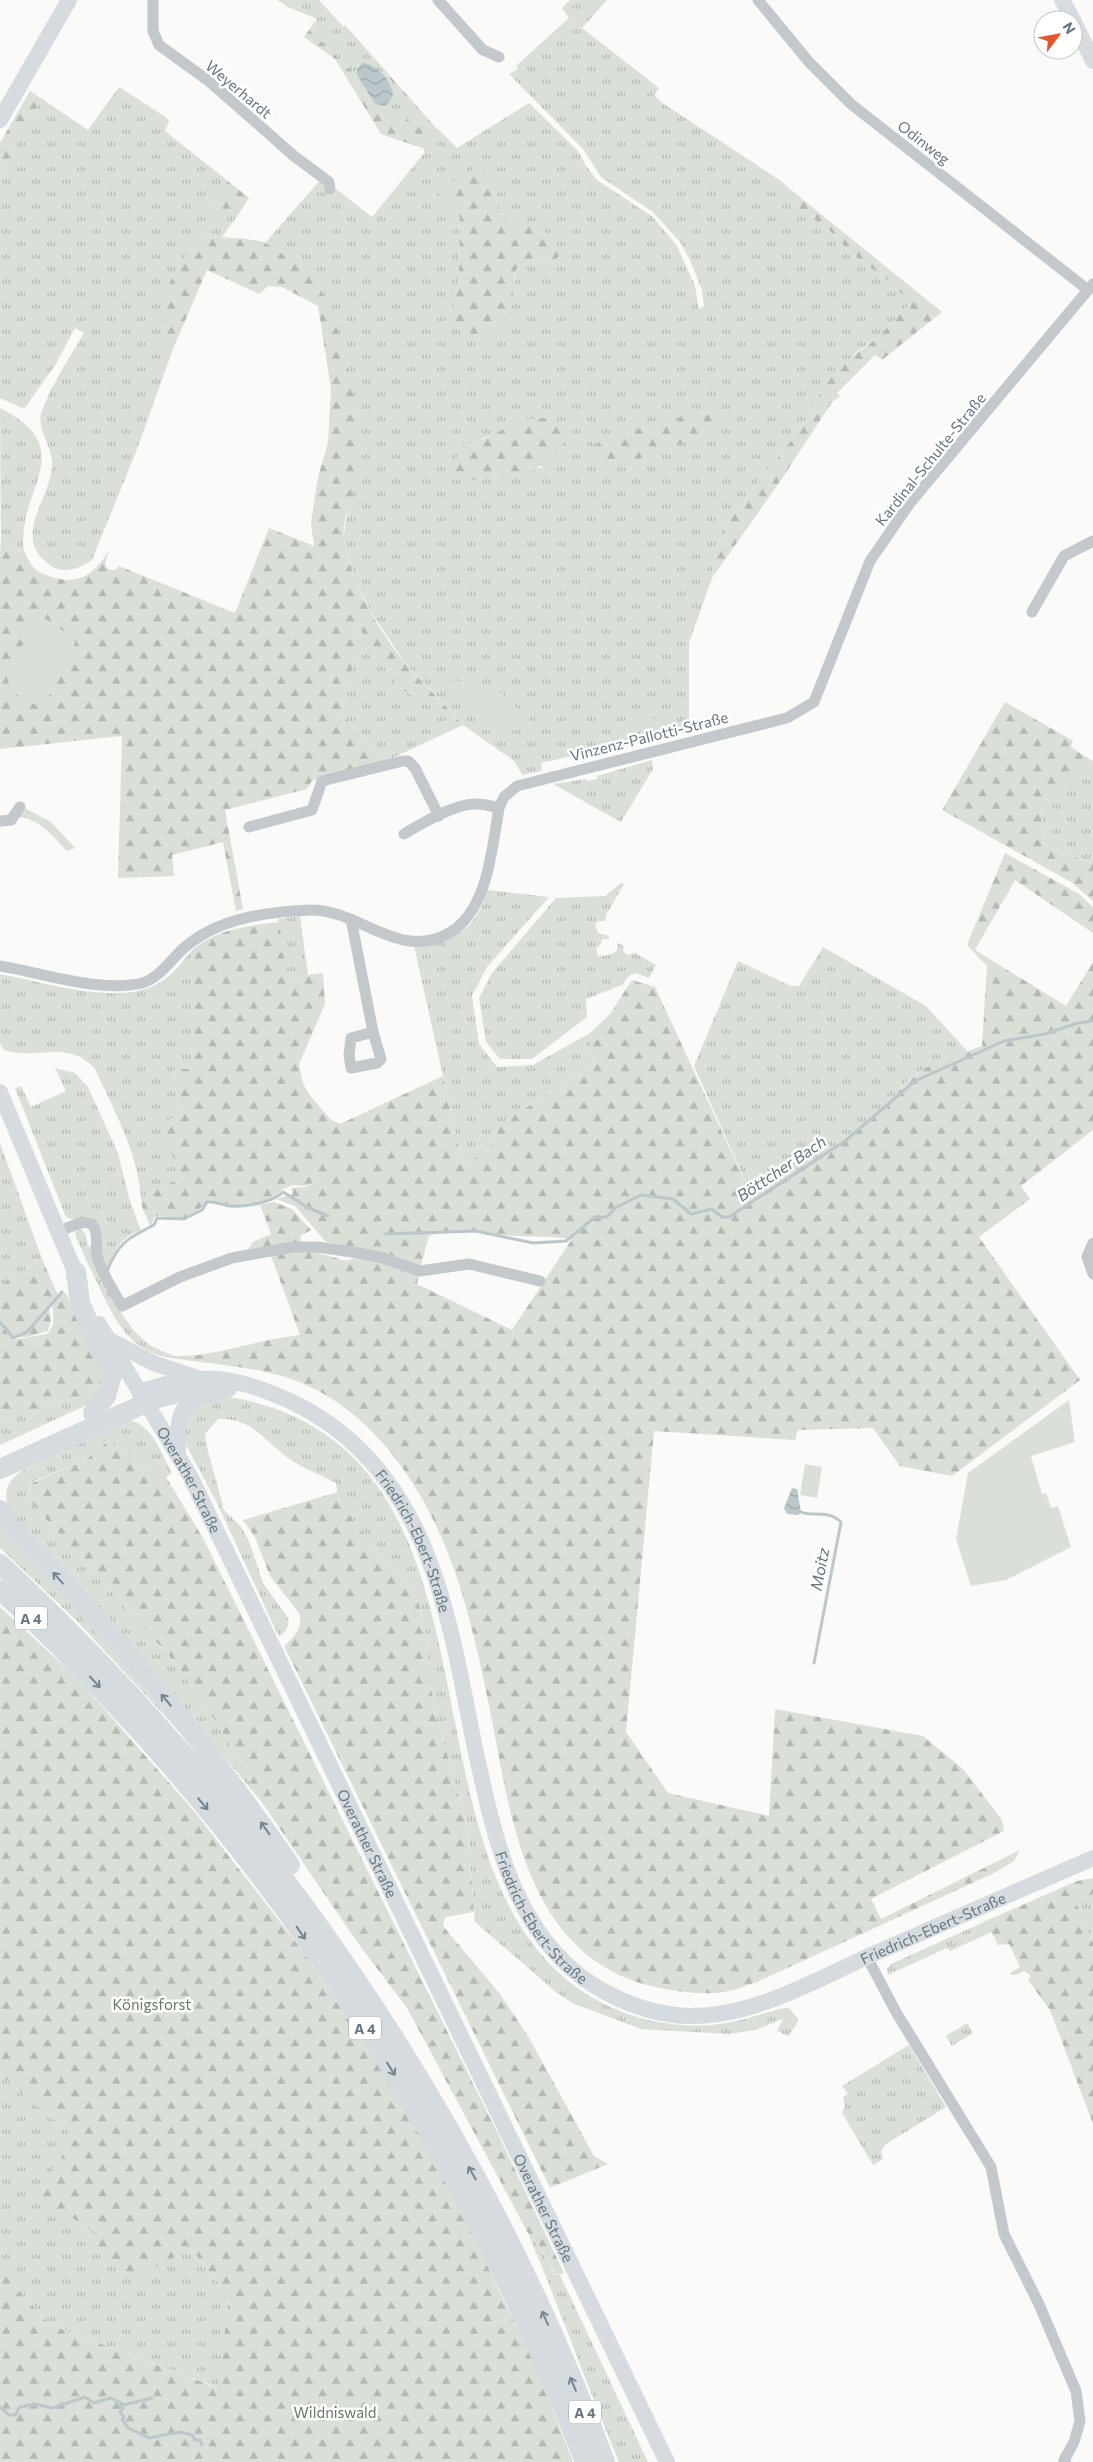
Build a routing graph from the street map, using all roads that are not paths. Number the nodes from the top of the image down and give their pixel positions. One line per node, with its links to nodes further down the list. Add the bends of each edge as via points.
1 (69, 0): 8 (main road)
2 (153, 0): 9 (street, Weyerhardt, via 153,31 159,45 210,82 294,156 329,182)
3 (438, 0): 6 (street, via 483,50)
4 (758, 0): 10 (street, Odinweg, via 809,62 851,104)
5 (1083, 40): 7 (main road)
6 (499, 57)
7 (1093, 61)
8 (0, 120)
9 (330, 189)
10 (1091, 287): 13 (street, Kardinal-Schulte-Straße, via 910,503 870,561)
11 (1093, 541): 12 (street, via 1064,556)
12 (1032, 612)
13 (814, 702): 15 (street, Vinzenz-Pallotti-Straße, via 787,718 526,782 510,790)
14 (20, 807): 17 (street, via 11,820)
15 (499, 808): 16 (street, via 475,804); 20 (street, Vinzenz-Pallotti-Straße, via 478,902 458,928 439,938 411,942 383,935)
16 (439, 816): 18 (street, via 415,768 408,761 403,761 322,781 312,810); 19 (street)
17 (0, 821)
18 (249, 827)
19 (404, 834)
20 (351, 919): 21 (street, Vinzenz-Pallotti-Straße, via 340,913 316,910 235,919 198,937 164,969 144,982 120,986); 22 (street)
21 (0, 966)
22 (373, 1032)
23 (0, 1092): 24 (main road, Overather Straße)
24 (58, 1231): 26 (main road, Overather Straße); 28 (street, via 83,1222 92,1224 101,1268 122,1306 180,1277 232,1258 293,1247 359,1253 420,1272 469,1264)
25 (1093, 1243): 27 (street, via 1087,1256)
26 (76, 1272): 29 (main road, Overather Straße); 34 (highway, via 80,1303 112,1374 106,1396)
27 (1093, 1274)
28 (540, 1281)
29 (106, 1337): 30 (main road, via 153,1363); 33 (main road, Overather Straße)
30 (200, 1378): 32 (main road, Friedrich-Ebert-Straße, via 246,1382); 33 (main road, via 161,1385)
31 (229, 1389): 32 (main road); 33 (main road, via 192,1390); 35 (main road, via 198,1399 184,1408 177,1421)
32 (265, 1391): 42 (main road, Friedrich-Ebert-Straße, via 320,1416 356,1445 380,1471 410,1518 429,1560 448,1620 490,1814 505,1868 529,1918 552,1951 568,1967 599,1990 632,2005 654,2012 705,2015 767,2001)
33 (142, 1398): 34 (highway); 35 (main road, Overather Straße); 36 (highway)
34 (93, 1413): 36 (highway)
35 (178, 1456): 46 (main road, Overather Straße)
36 (3, 1459): 37 (highway)
37 (0, 1486)
38 (0, 1510): 43 (highway, one-way to 38, via 370,1985 247,1804 142,1671 11,1528)
39 (0, 1564): 43 (highway, A 4, via 122,1685 236,1816 318,1925)
40 (0, 1590): 44 (highway, A 4, one-way to 44, via 66,1653 167,1761 254,1868 339,1986 419,2114 476,2217 549,2370)
41 (1093, 1858): 42 (main road, Friedrich-Ebert-Straße)
42 (867, 1957): 47 (street, via 896,2012 991,2167 1004,2234 1038,2302 1076,2391 1080,2421 1064,2460)
43 (410, 2063): 45 (highway, A 4, one-way to 43, via 544,2314 508,2239)
44 (585, 2462)
45 (604, 2462)
46 (667, 2462)
47 (1066, 2462)

